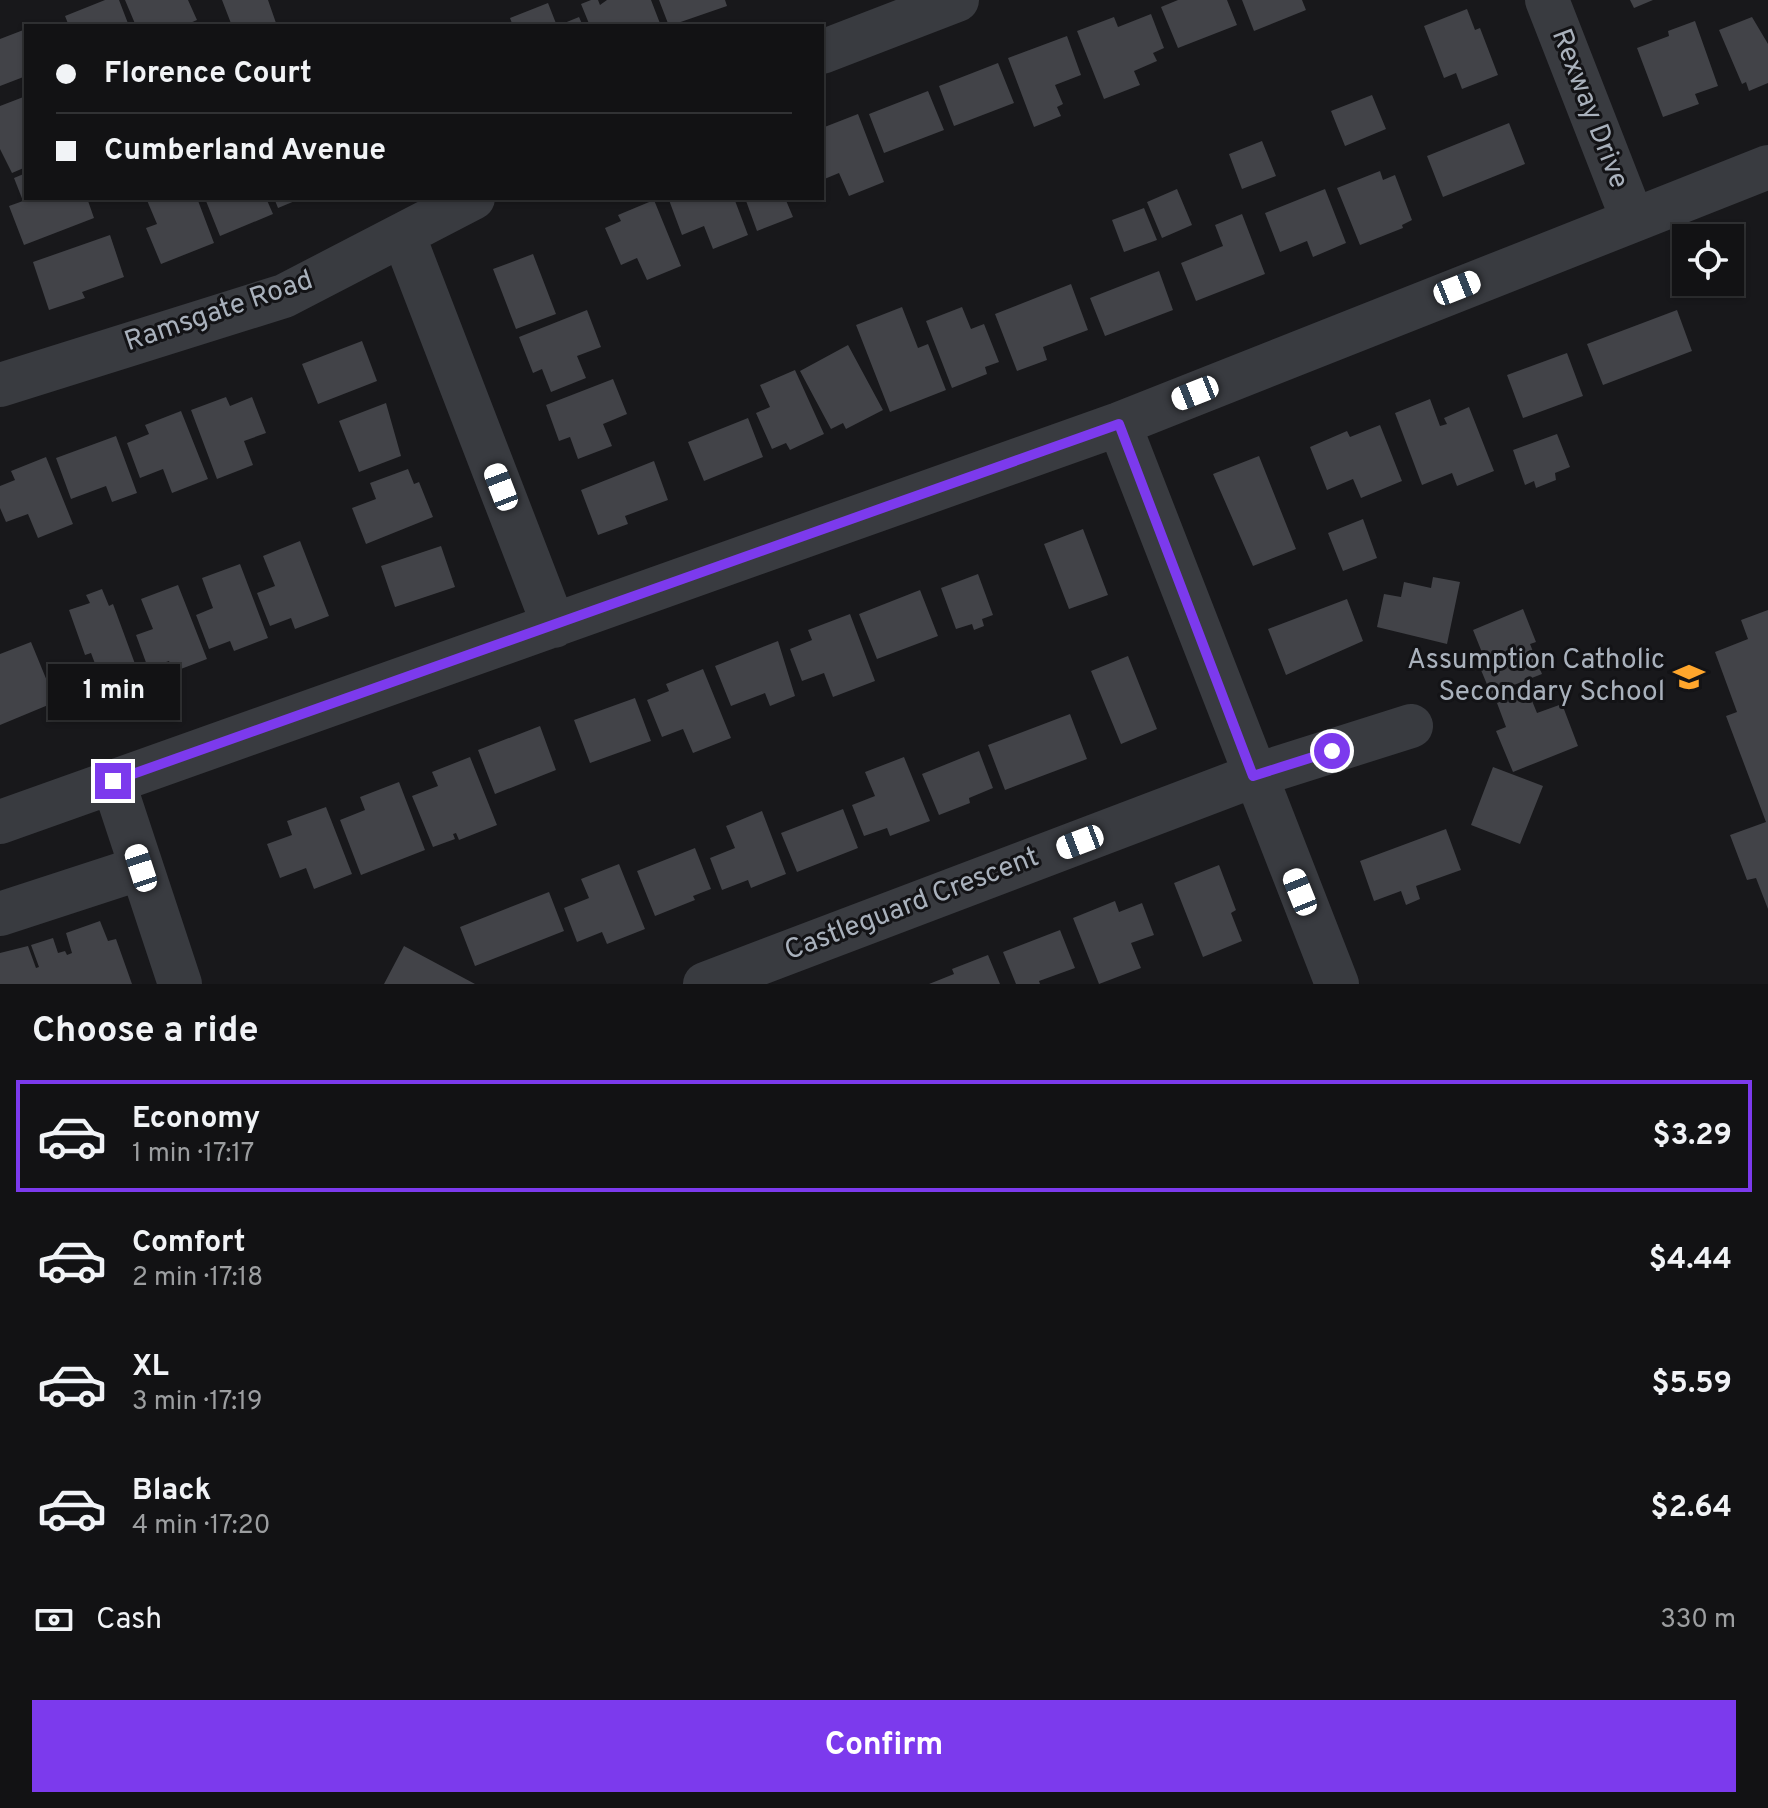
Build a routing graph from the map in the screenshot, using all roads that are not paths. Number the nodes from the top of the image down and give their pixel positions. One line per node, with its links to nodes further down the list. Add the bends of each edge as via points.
1 (957, 0): 3 (street)
2 (1547, 0): 6 (street, Rexway Drive)
3 (824, 51)
4 (1768, 167): 6 (street)
5 (469, 200): 7 (street, Ramsgate Road)
6 (1632, 218): 9 (street)
7 (404, 237): 8 (street, Ramsgate Road, via 284,296); 10 (street)
8 (5, 371)
9 (1119, 424): 10 (street); 12 (street)
10 (554, 626): 13 (street)
11 (1411, 726): 12 (street, Castleguard Crescent)
12 (1253, 776): 18 (street, Castleguard Crescent); 19 (street)
13 (113, 781): 14 (street); 15 (street)
14 (0, 822)
15 (141, 868): 16 (street); 17 (street)
16 (0, 914)
17 (180, 984)
18 (705, 984)
19 (1337, 984)

